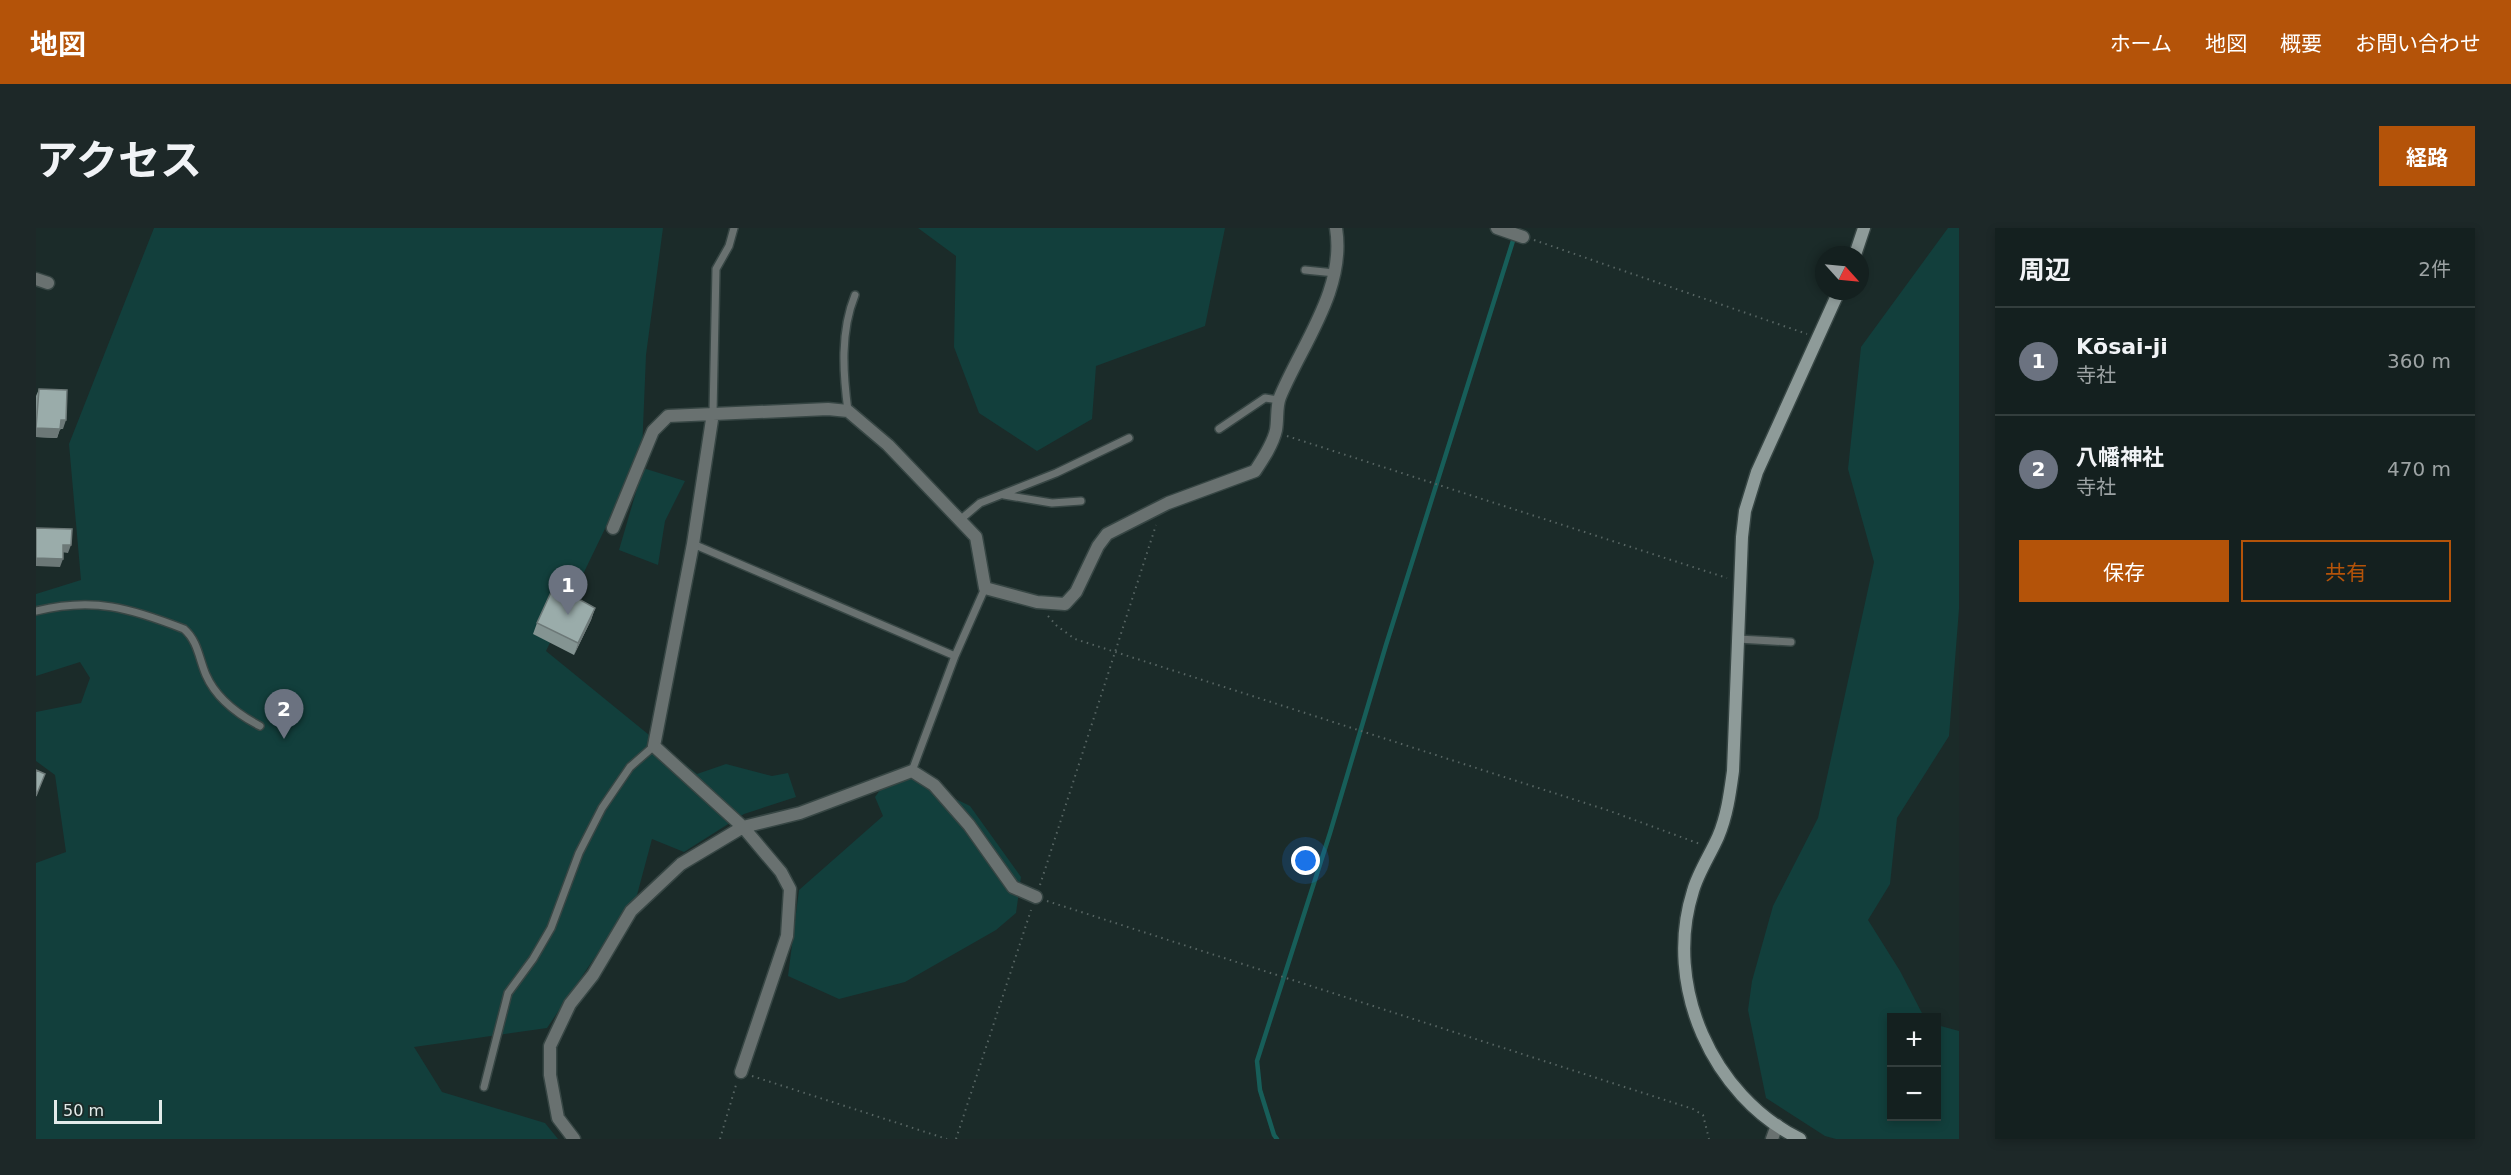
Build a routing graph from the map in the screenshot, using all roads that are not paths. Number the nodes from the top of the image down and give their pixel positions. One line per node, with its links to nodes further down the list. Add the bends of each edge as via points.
1 (735, 228): 13 (lane, via 716,269)
2 (1336, 228): 8 (street)
3 (1497, 228): 5 (street)
4 (1865, 230): 6 (main road)
5 (1521, 234)
6 (1859, 246)
7 (1305, 270): 8 (lane)
8 (1335, 273): 11 (street, via 1324,306)
9 (855, 295): 12 (lane, via 845,341 843,375)
10 (1835, 300): 23 (main road, via 1750,491 1742,537)
11 (1279, 400): 14 (lane, via 1265,398); 21 (street, via 1275,432 1255,471 1163,505 1107,534 1076,592 1065,604 1037,602)
12 (848, 411): 13 (street); 18 (street, via 888,445)
13 (713, 413): 19 (street, via 668,416 653,431); 20 (street)
14 (1219, 429)
15 (1129, 438): 16 (lane)
16 (1001, 495): 17 (lane, via 1052,503); 18 (lane, via 980,503)
17 (1081, 501)
18 (960, 520): 21 (street, via 976,537)
19 (613, 528)
20 (693, 544): 25 (lane); 27 (street)
21 (985, 588): 25 (lane)
22 (36, 611): 26 (lane, via 64,605 121,607 184,629 191,635 213,688 245,718)
23 (1738, 639): 24 (lane); 33 (main road, via 1733,771 1726,814 1693,890 1686,919 1685,957 1690,997 1716,1064 1737,1090)
24 (1791, 642)
25 (955, 656): 28 (lane)
26 (260, 726)
27 (654, 746): 29 (street); 32 (lane, via 630,767 602,808 579,853 551,928 508,993)
28 (912, 771): 29 (street, via 800,813); 30 (street, via 934,785 1014,886)
29 (743, 827): 31 (street, via 781,872 790,889 787,936); 34 (street, via 681,864 631,911 593,975 570,1004 550,1046 550,1076 558,1118)
30 (1036, 897)
31 (741, 1072)
32 (484, 1087)
33 (1777, 1125): 35 (street); 36 (main road)
34 (574, 1139)
35 (1772, 1139)
36 (1800, 1139)

